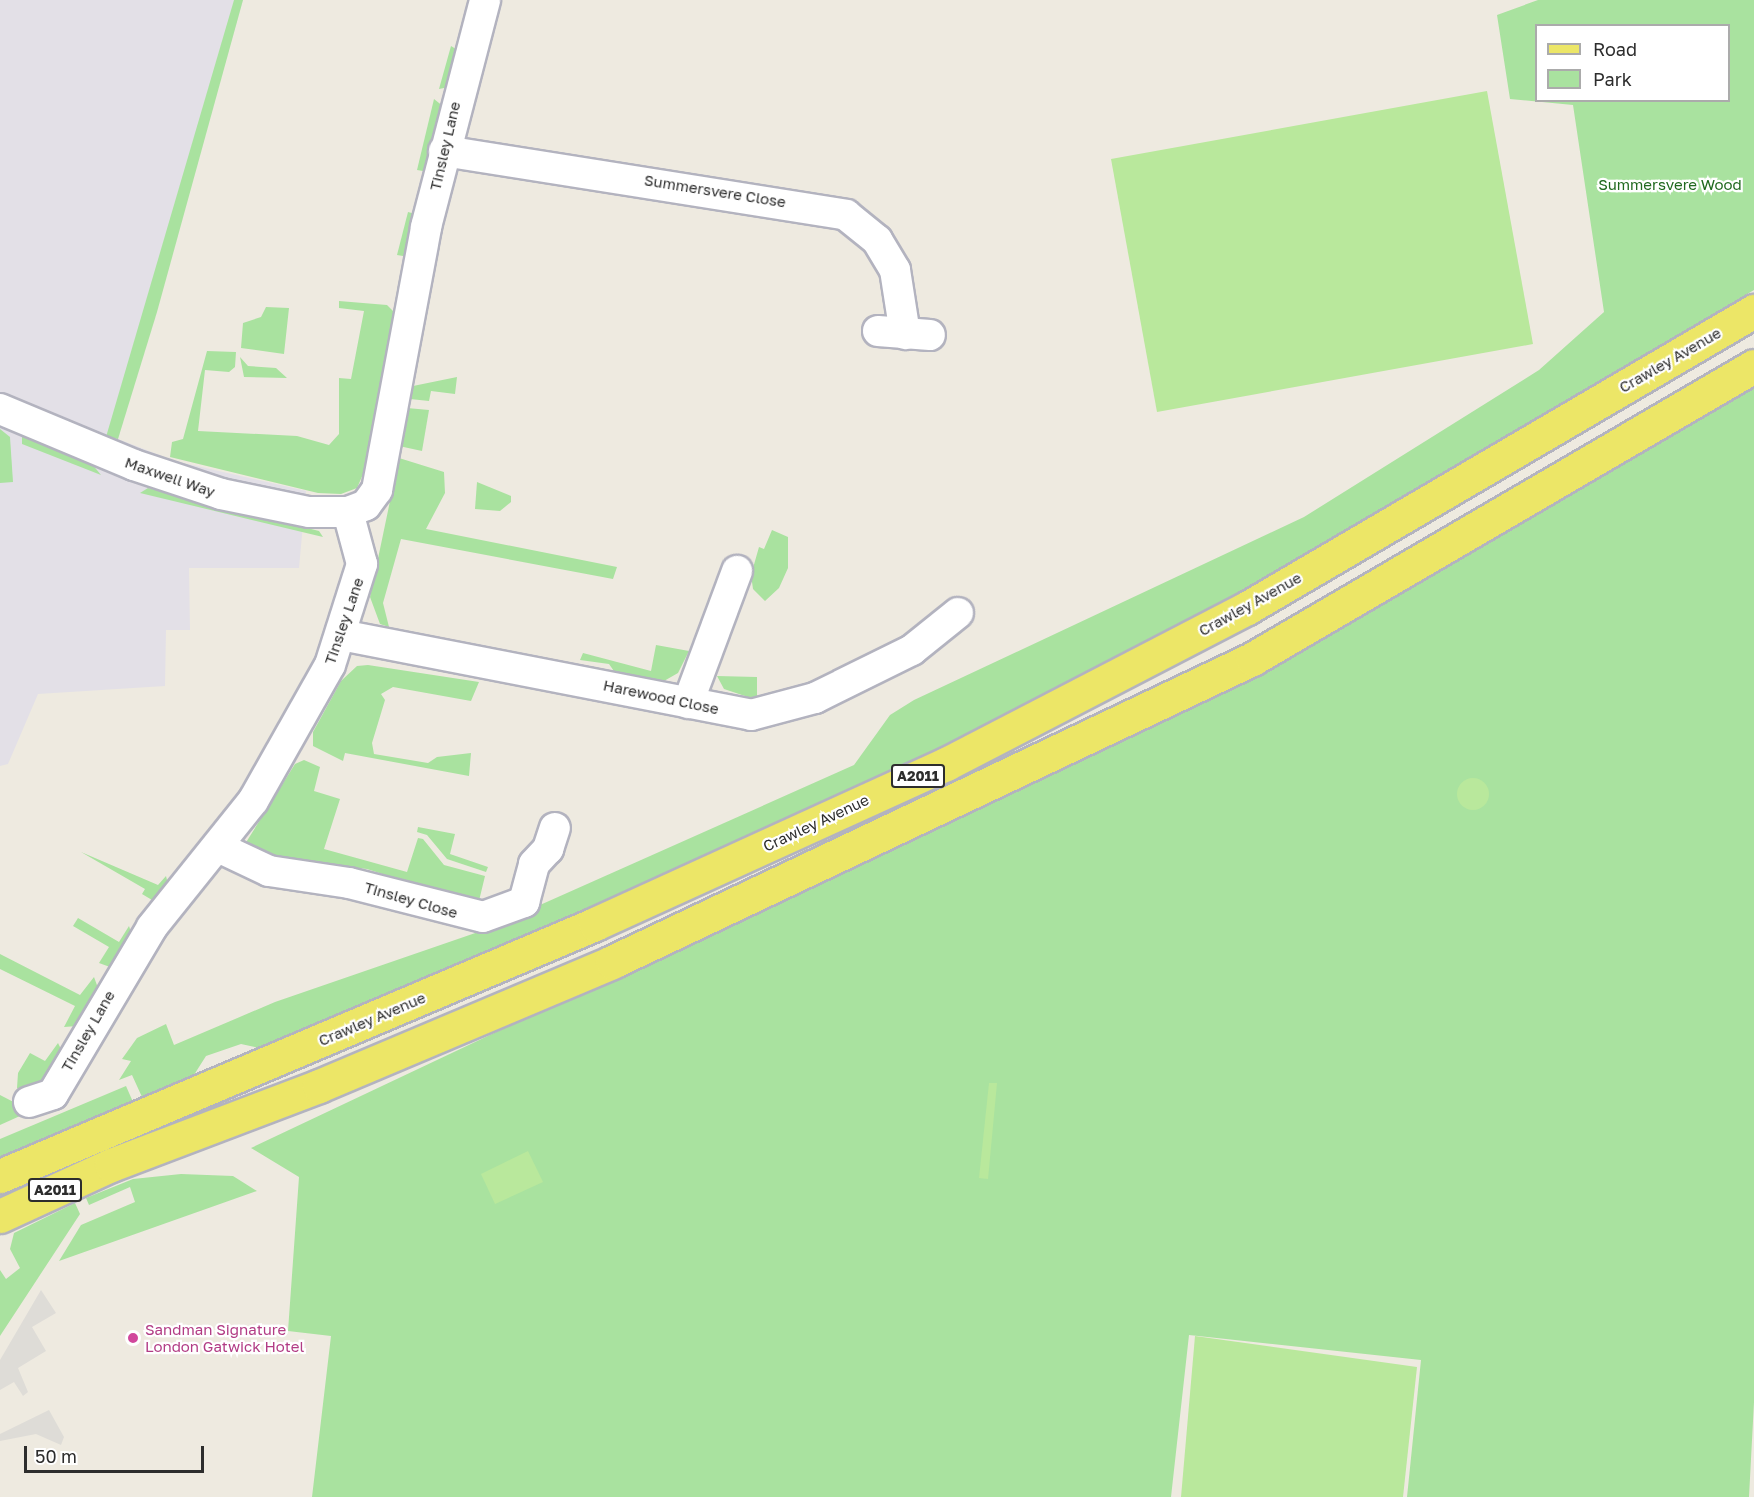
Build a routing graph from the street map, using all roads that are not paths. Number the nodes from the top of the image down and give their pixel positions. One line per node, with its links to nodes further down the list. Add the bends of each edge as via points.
1 (484, 0): 2 (street, Tinsley Lane)
2 (444, 151): 4 (street, Summersvere Close, via 846,215 877,240 895,270); 7 (street, Tinsley Lane, via 377,490 369,502)
3 (1752, 312): 15 (main road, Crawley Avenue / A2011, via 1247,608 946,764 595,924)
4 (905, 334)
5 (1751, 368): 18 (main road, A2011, via 1252,658 612,963 319,1086 111,1165)
6 (0, 410): 7 (street, Maxwell Way, via 134,465 221,494 309,512)
7 (348, 512): 10 (street, Tinsley Lane, via 362,559)
8 (737, 571): 11 (street)
9 (958, 613): 11 (street, Harewood Close, via 912,650 778,712 751,715)
10 (341, 635): 11 (street, Harewood Close); 13 (street, Tinsley Lane, via 282,754)
11 (688, 703)
12 (555, 828): 13 (street, Tinsley Close, via 534,864 524,902 483,917 349,883 269,871)
13 (218, 847): 14 (street, Tinsley Lane, via 131,958 53,1094)
14 (29, 1102)
15 (46, 1158): 16 (street); 17 (main road, Crawley Avenue / A2011)
16 (0, 1171)
17 (0, 1176)
18 (0, 1216)

